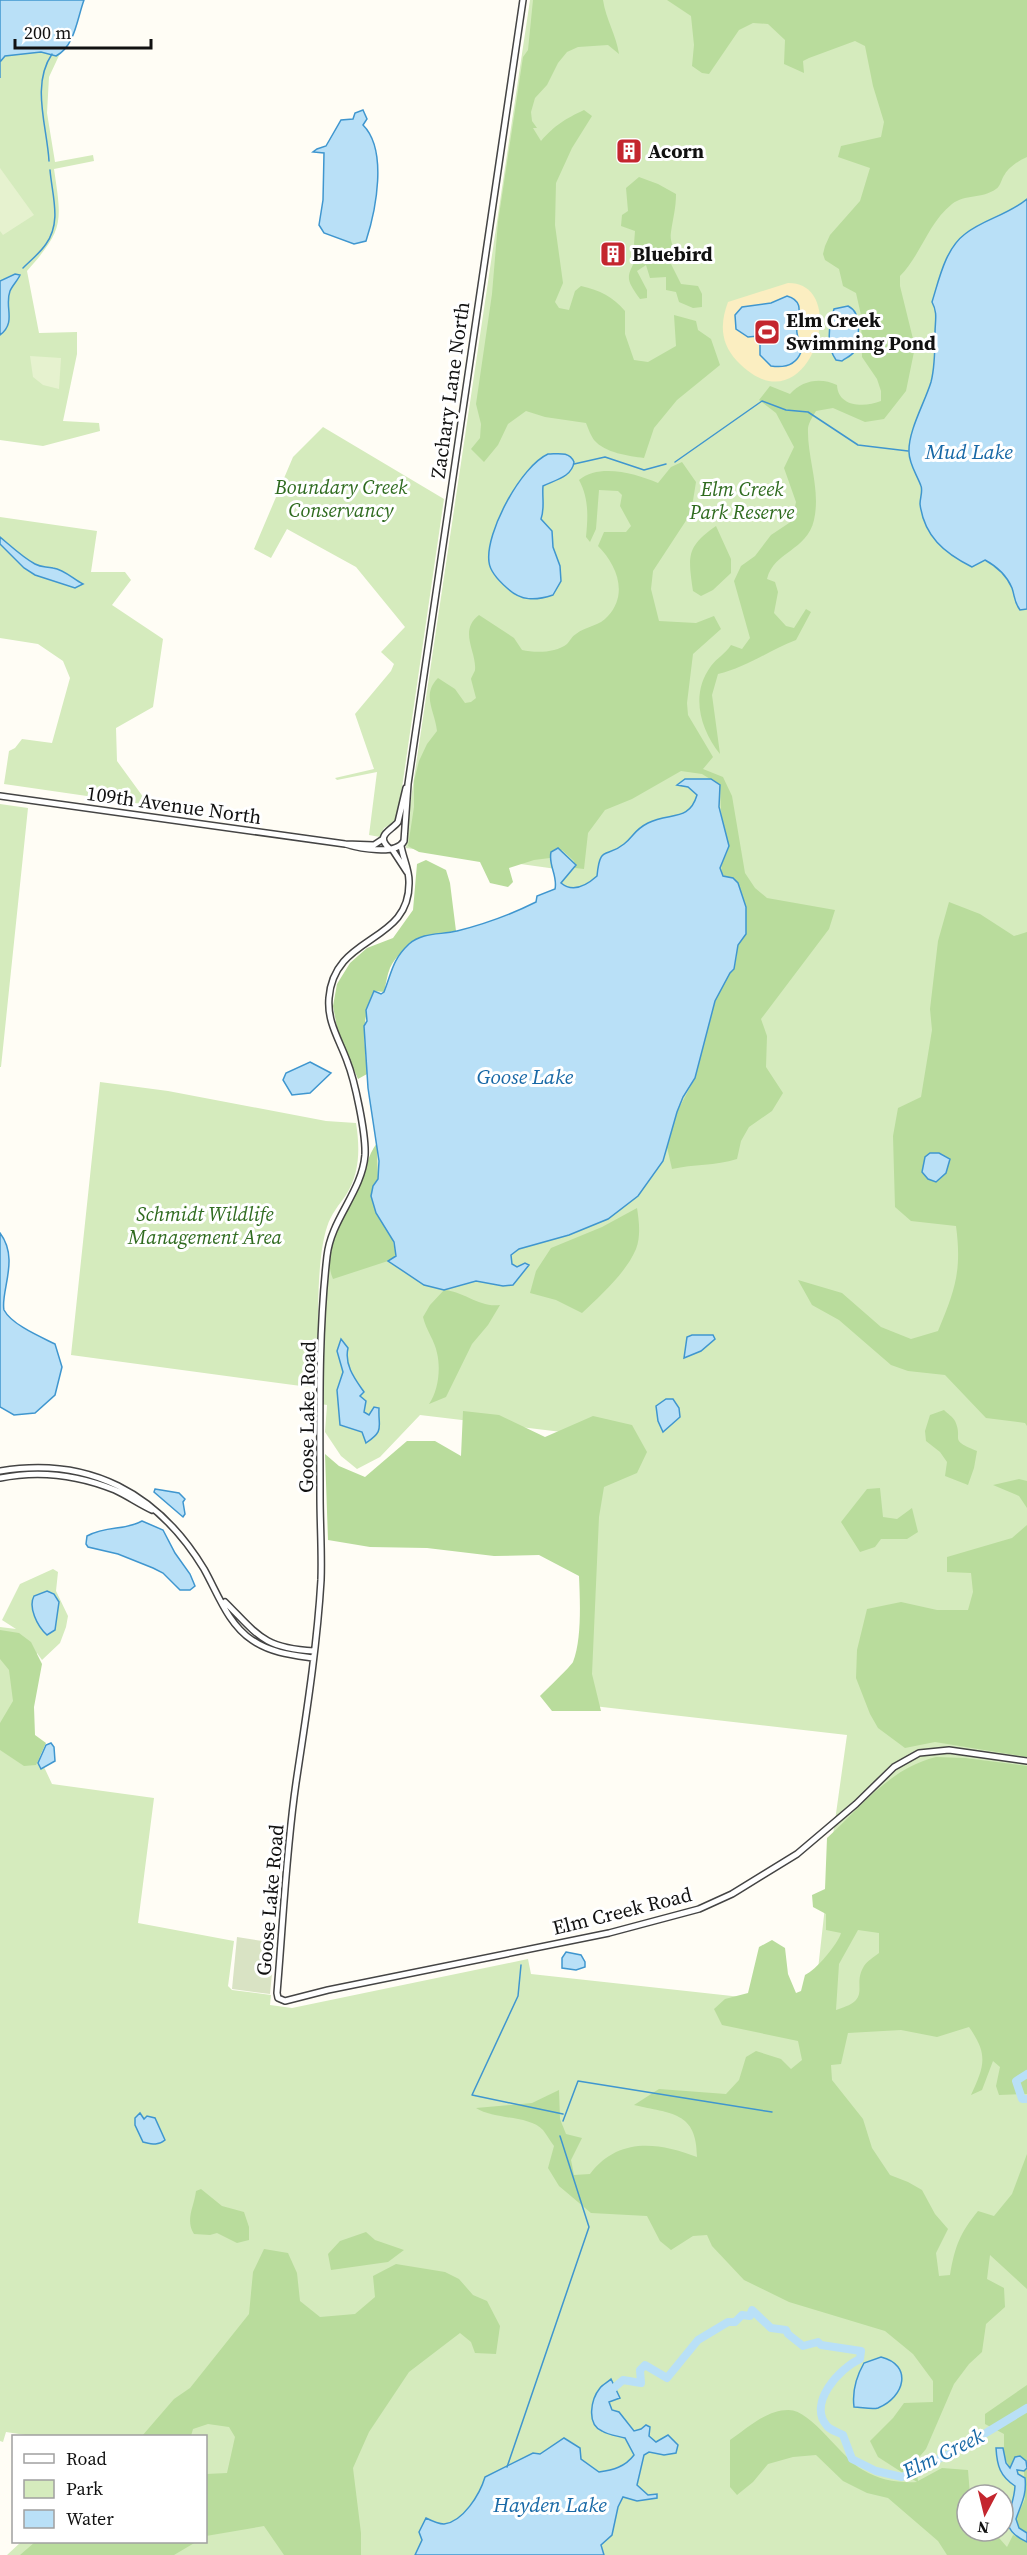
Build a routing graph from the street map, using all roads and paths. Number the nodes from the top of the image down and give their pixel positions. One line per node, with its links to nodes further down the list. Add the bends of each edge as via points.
1 (523, 0): 2 (street, Zachary Lane North)
2 (408, 784): 4 (street, Zachary Lane North, via 399,821); 5 (street, Zachary Lane North)
3 (0, 796): 7 (street, 109th Avenue North)
4 (393, 828): 5 (street); 6 (street, via 386,831)
5 (403, 834): 8 (street)
6 (383, 839): 7 (street, 109th Avenue North, via 374,845); 9 (street)
7 (345, 844): 9 (street, 109th Avenue North, via 361,849)
8 (401, 846): 9 (street); 10 (street, Goose Lake Road)
9 (390, 848): 10 (street)
10 (408, 873): 14 (street, Goose Lake Road, via 407,899 400,915 385,931 347,956 335,973 329,993 331,1024 350,1070 365,1151 362,1172 332,1233 327,1257 320,1427 321,1570)
11 (0, 1471): 13 (street, via 50,1468 92,1475 126,1489)
12 (0, 1478): 13 (street, via 21,1474 64,1475 117,1491)
13 (156, 1512): 14 (street, via 191,1549 222,1600 245,1626 266,1641)
14 (314, 1655): 16 (street, Goose Lake Road, via 283,1905 277,1993)
15 (1027, 1761): 16 (street, Elm Creek Road, via 949,1750 919,1753 894,1767 797,1854 732,1894 699,1908 609,1932)
16 (285, 2001)

